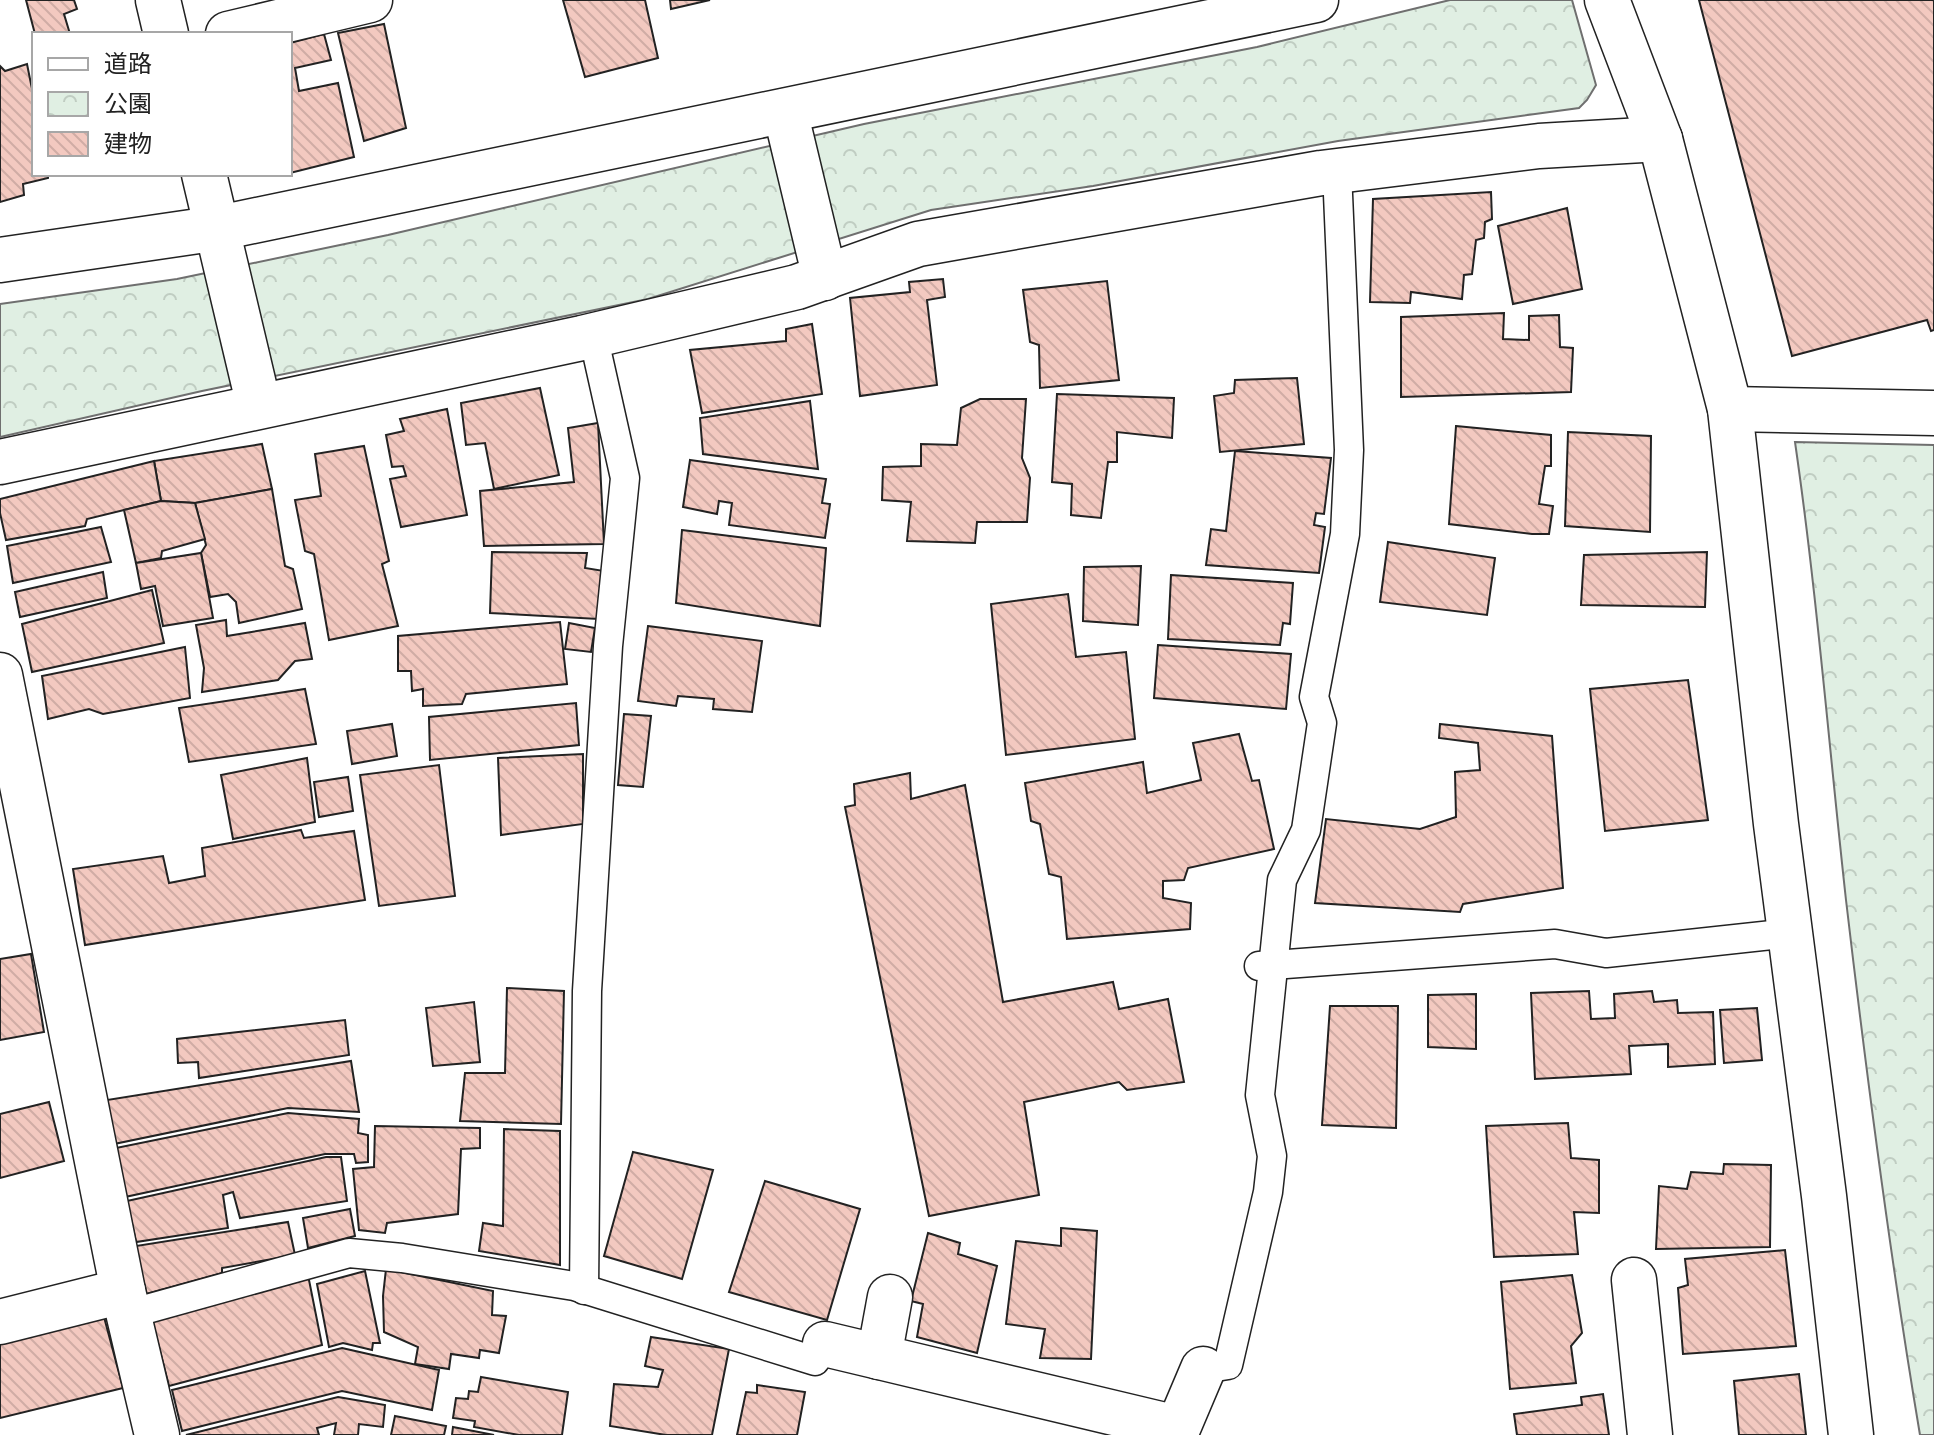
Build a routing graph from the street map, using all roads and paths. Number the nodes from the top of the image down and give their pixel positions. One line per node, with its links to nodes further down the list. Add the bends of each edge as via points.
1 (158, 0): 5 (street)
2 (370, 0): 6 (street)
3 (1316, 0): 7 (street)
4 (1607, 0): 8 (street)
5 (166, 32)
6 (236, 32)
7 (785, 111): 11 (street); 13 (street)
8 (1660, 139): 9 (street, via 1539,146); 16 (street)
9 (1337, 171): 13 (street, via 918,244); 21 (lane, via 1349,450 1345,534 1314,697 1322,723 1306,830 1282,880)
10 (205, 176): 11 (street)
11 (219, 228): 12 (street); 15 (street)
12 (0, 260)
13 (825, 278): 14 (street)
14 (593, 335): 15 (street); 23 (lane, via 625,478 608,646 587,991)
15 (259, 406): 18 (street)
16 (1730, 409): 17 (street); 20 (street)
17 (1934, 413)
18 (0, 462)
19 (0, 675): 25 (street)
20 (1790, 933): 21 (lane, via 1606,953 1555,944); 33 (street)
21 (1266, 965): 29 (lane, via 1260,1095 1272,1156 1268,1192 1228,1365)
22 (1634, 1280): 32 (street)
23 (584, 1290): 25 (lane, via 349,1253); 27 (lane, via 815,1361)
24 (890, 1297): 28 (street)
25 (126, 1303): 26 (street); 31 (street)
26 (0, 1322)
27 (825, 1344): 28 (street)
28 (879, 1357): 30 (street)
29 (1203, 1369): 30 (street)
30 (1176, 1432)
31 (157, 1435)
32 (1650, 1435)
33 (1851, 1435)

